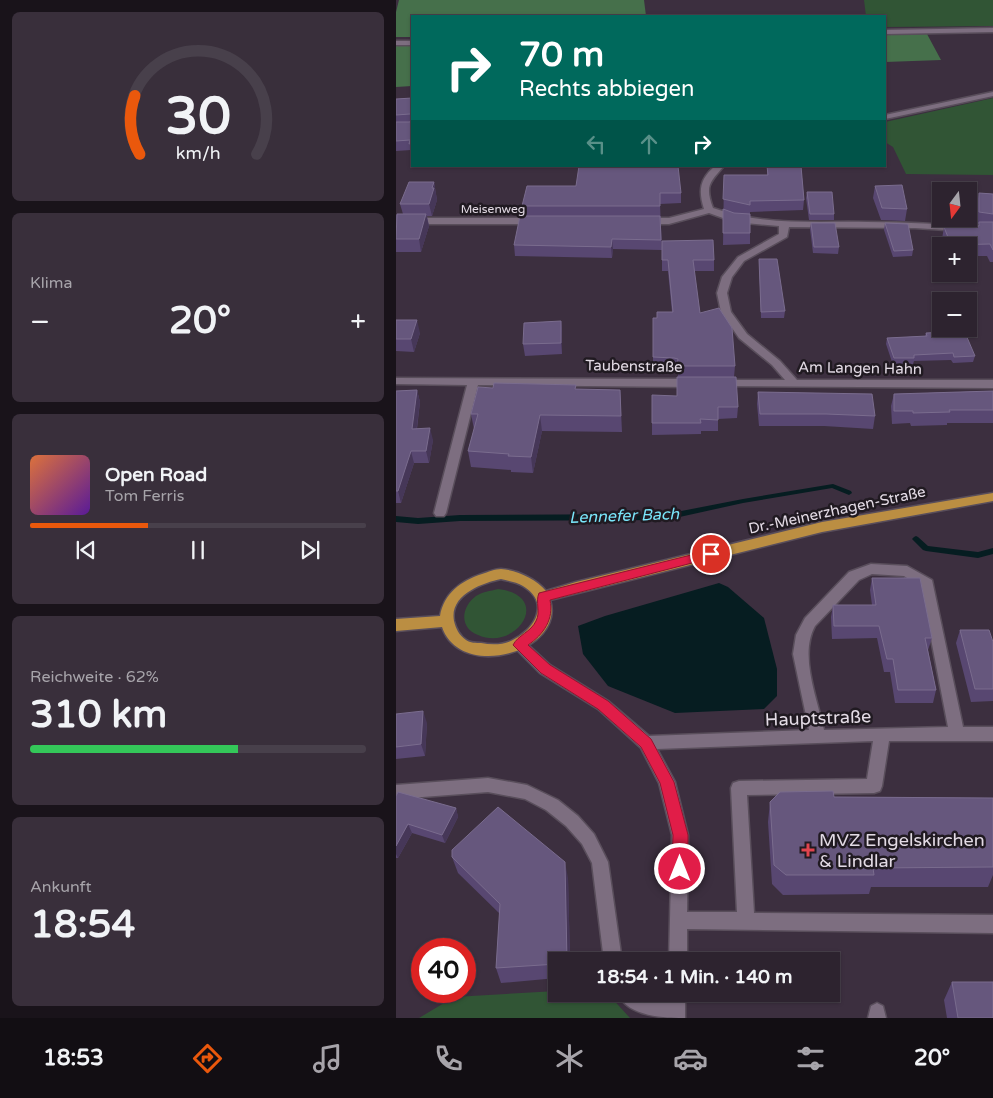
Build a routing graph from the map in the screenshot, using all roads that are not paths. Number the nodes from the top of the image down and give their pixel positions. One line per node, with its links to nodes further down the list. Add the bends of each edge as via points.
1 (993, 30): 2 (street)
2 (886, 32)
3 (396, 43): 4 (street)
4 (411, 43)
5 (993, 94): 6 (street)
6 (886, 117)
7 (719, 167): 8 (street, via 707,177 702,192)
8 (709, 210): 11 (street, via 669,221); 12 (street, via 734,219)
9 (396, 221): 10 (street, Meisenweg)
10 (542, 221)
11 (630, 221)
12 (784, 224): 13 (street, via 915,225); 16 (street, Am Langen Hahn, via 784,234 741,259 727,277 722,293 726,312 743,336 776,363)
13 (993, 230)
14 (396, 381): 15 (street, Taubenstraße)
15 (474, 381): 16 (street, Taubenstraße); 19 (street)
16 (794, 384): 17 (street, Am Langen Hahn)
17 (993, 384)
18 (993, 497): 20 (main road, Dr.-Meinerzhagen-Straße, via 822,527)
19 (440, 513)
20 (543, 596): 21 (main road, via 527,580 501,574 487,576 462,589 453,598); 23 (main road, via 546,609 542,623)
21 (446, 621): 22 (main road); 23 (main road, via 451,635 463,646 480,651 500,651)
22 (396, 626)
23 (519, 645): 28 (street, via 545,669 603,705)
24 (882, 734): 25 (street, Hauptstraße); 27 (street, Hauptstraße); 31 (street, via 874,786 740,788)
25 (957, 734): 26 (street, Hauptstraße); 27 (street, via 927,584 907,571 871,569 854,576 844,585 810,622 803,635 800,654)
26 (993, 734)
27 (818, 737): 28 (street, Hauptstraße)
28 (646, 743): 30 (street, via 667,782 680,835)
29 (396, 792): 33 (street, via 488,785 527,792 552,805 588,839 600,862)
30 (680, 920): 31 (street); 34 (street)
31 (746, 921): 32 (street)
32 (993, 924)
33 (612, 952)
34 (678, 952)
35 (640, 1002): 36 (street, via 648,1007)
36 (676, 1006)

